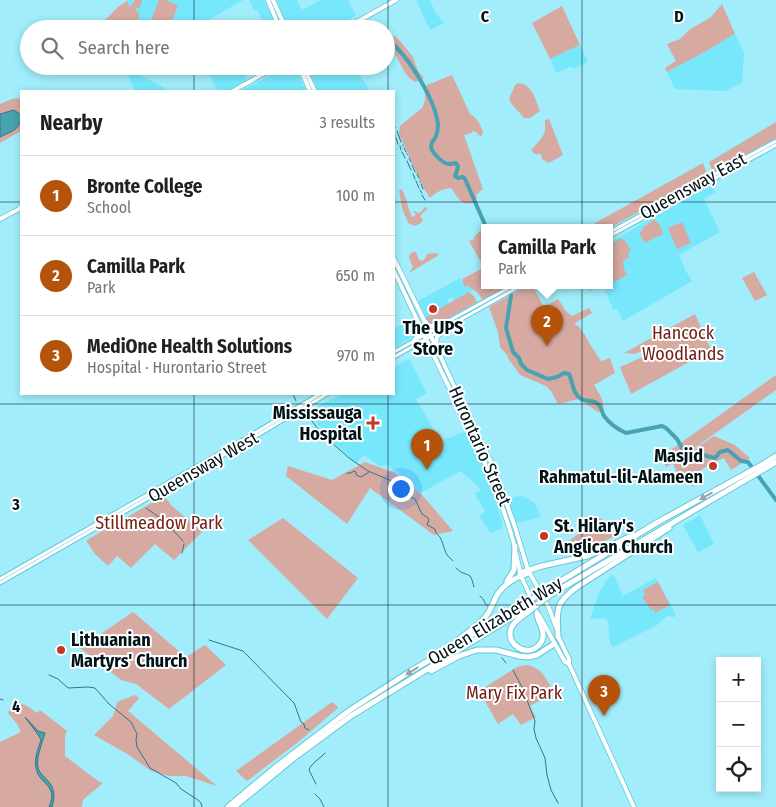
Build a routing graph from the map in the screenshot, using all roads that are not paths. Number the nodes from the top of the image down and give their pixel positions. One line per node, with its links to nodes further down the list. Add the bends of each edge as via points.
1 (268, 0): 4 (main road)
2 (273, 0): 5 (main road)
3 (396, 0): 6 (main road)
4 (276, 20)
5 (282, 20)
6 (360, 20)
7 (261, 75): 10 (main road)
8 (303, 75): 11 (main road)
9 (307, 75): 12 (main road)
10 (235, 90)
11 (310, 90)
12 (315, 90)
13 (776, 140): 17 (main road, Queensway East)
14 (776, 145): 18 (main road, Queensway East)
15 (20, 209): 16 (main road)
16 (0, 220)
17 (613, 230)
18 (613, 234)
19 (395, 262): 23 (main road, Hurontario Street)
20 (395, 273): 25 (main road, Hurontario Street)
21 (510, 289): 22 (main road)
22 (507, 291): 24 (main road); 26 (main road)
23 (424, 320): 24 (main road, via 434,327); 27 (main road, Hurontario Street)
24 (446, 323): 27 (main road)
25 (419, 324): 28 (main road, Hurontario Street); 29 (main road)
26 (443, 330): 27 (main road); 31 (main road, via 436,339)
27 (430, 334): 28 (main road); 31 (main road, Hurontario Street)
28 (425, 337): 29 (main road); 30 (main road, Hurontario Street)
29 (414, 343): 30 (main road, via 427,345); 32 (main road); 33 (main road)
30 (431, 350): 42 (main road, Hurontario Street, via 496,488)
31 (438, 351): 43 (main road, Hurontario Street, via 498,477)
32 (395, 352)
33 (395, 356)
34 (318, 395): 45 (main road, Queensway West)
35 (326, 395): 46 (main road, Queensway West)
36 (776, 456): 38 (highway, Queen Elizabeth Way)
37 (776, 462): 38 (highway, Queen Elizabeth Way)
38 (760, 469): 39 (highway, Queen Elizabeth Way)
39 (751, 474): 40 (highway, Queen Elizabeth Way); 41 (highway, Queen Elizabeth Way, one-way to 41)
40 (693, 512): 48 (highway, Queen Elizabeth Way); 51 (highway, via 565,596 558,610)
41 (658, 522): 43 (highway, via 587,556); 48 (highway, Queen Elizabeth Way)
42 (515, 546): 44 (main road, Hurontario Street); 47 (highway, via 514,570)
43 (528, 572): 44 (highway); 51 (main road, Hurontario Street, via 549,608)
44 (521, 574): 47 (highway); 50 (main road, Hurontario Street)
45 (0, 579)
46 (0, 584)
47 (502, 588): 53 (highway, via 486,617)
48 (548, 593): 49 (highway, Queen Elizabeth Way, bridge); 49 (highway, bridge)
49 (526, 608): 50 (highway, via 510,633 515,645 525,651 535,649 542,639); 53 (highway, Queen Elizabeth Way); 55 (highway, Queen Elizabeth Way)
50 (537, 613): 52 (main road, Hurontario Street)
51 (558, 637): 54 (main road, Hurontario Street, via 569,659)
52 (554, 644): 54 (main road, Hurontario Street); 55 (highway, via 528,657 496,650 476,650)
53 (450, 648): 56 (highway, Queen Elizabeth Way, one-way to 56, via 345,713)
54 (568, 664): 58 (main road, Hurontario Street)
55 (416, 676): 57 (highway, Queen Elizabeth Way, via 330,731)
56 (228, 807)
57 (234, 807)
58 (634, 807)

